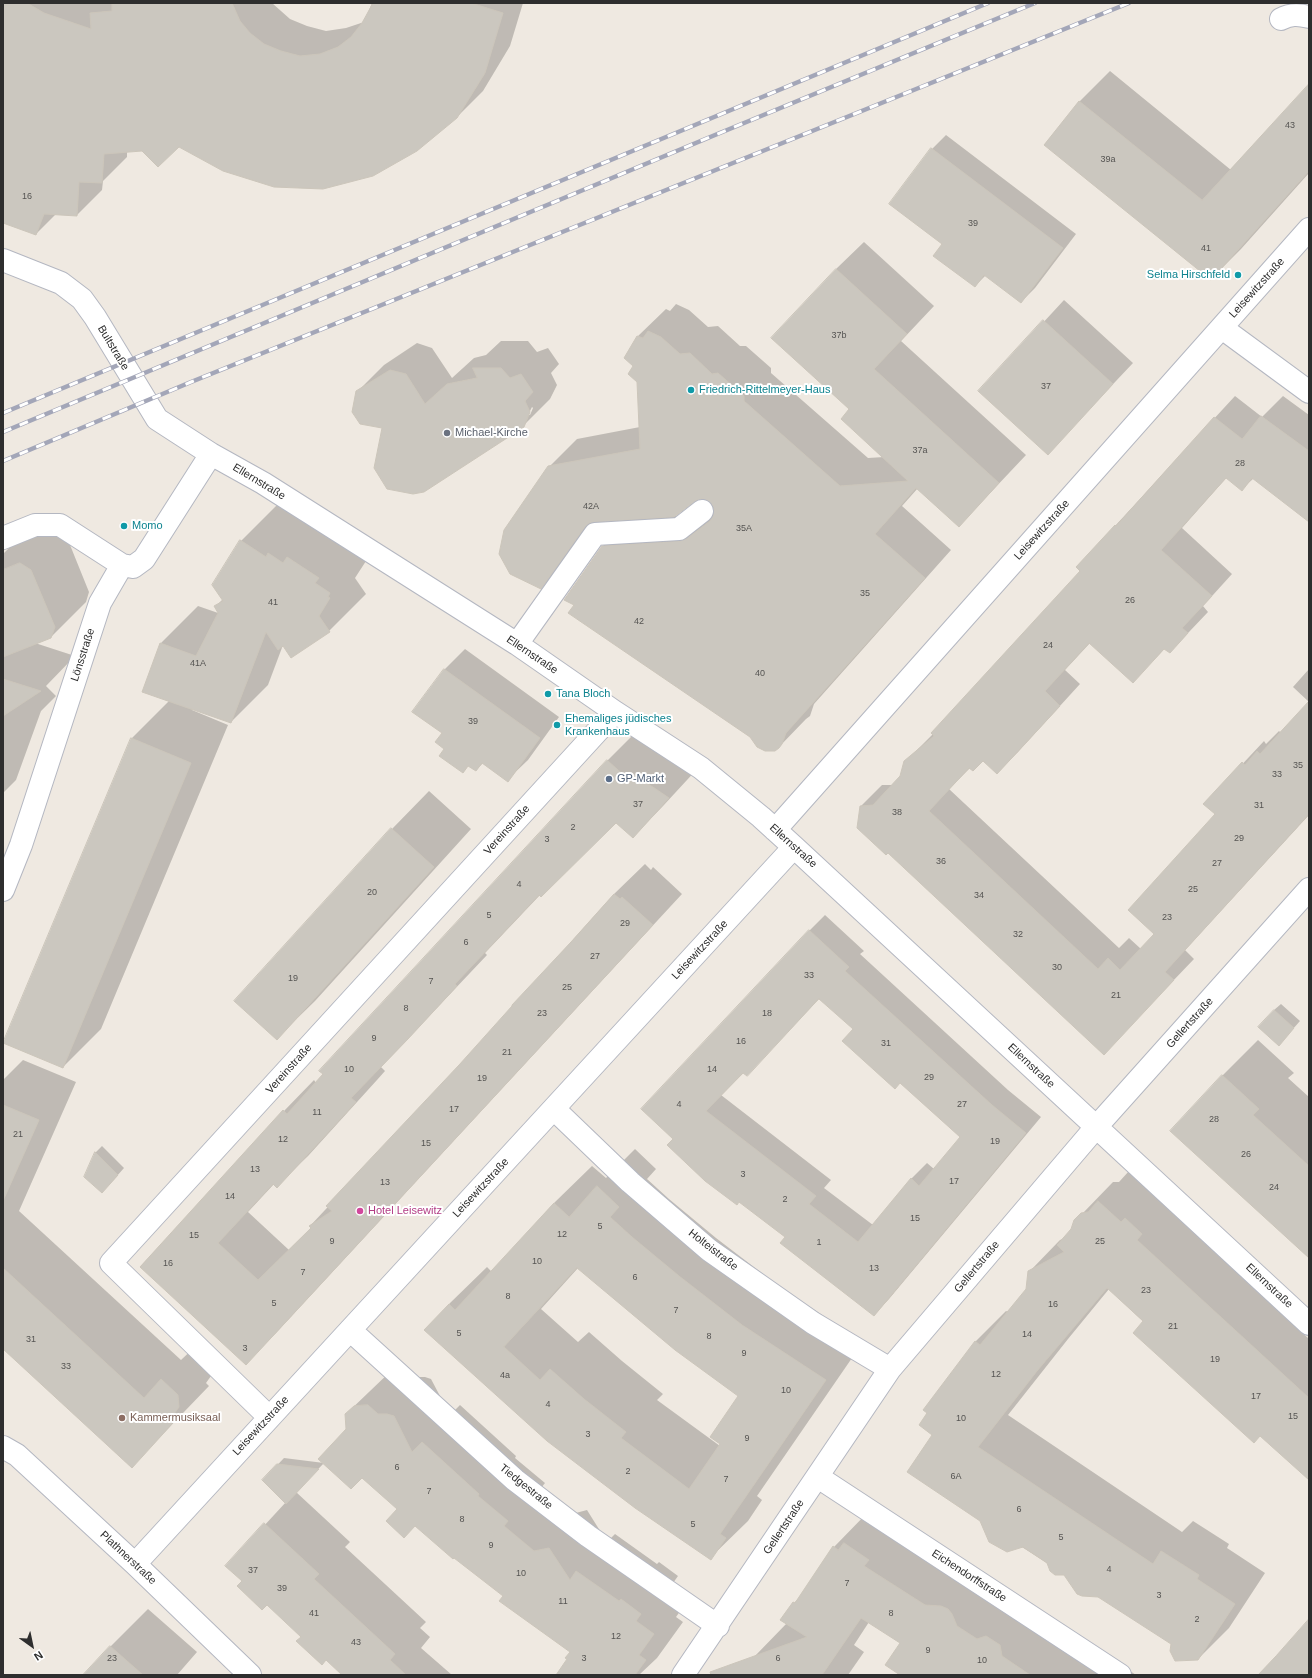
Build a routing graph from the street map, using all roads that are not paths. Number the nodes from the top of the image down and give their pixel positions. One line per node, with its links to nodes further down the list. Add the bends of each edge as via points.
1 (1309, 17): 2 (street, via 1298,14)
2 (1281, 19)
3 (1309, 229): 5 (street, Leisewitzstraße)
4 (3, 260): 7 (street, Bultstraße, via 61,283 82,299 157,419)
5 (1222, 328): 6 (street); 13 (street, Leisewitzstraße)
6 (1309, 392)
7 (211, 454): 10 (street, via 144,559 133,567); 11 (street, Ellernstraße, via 263,483)
8 (702, 511): 11 (street, via 679,529 595,534)
9 (3, 538): 10 (street, via 35,525 60,525)
10 (122, 565): 16 (street, Lönsstraße, via 100,603 21,845)
11 (517, 644): 12 (street, Ellernstraße)
12 (615, 712): 13 (street, Ellernstraße, via 701,768); 22 (street, Vereinstraße, via 111,1263)
13 (775, 830): 14 (street, Ellernstraße)
14 (794, 847): 17 (street, Leisewitzstraße); 18 (street, Ellernstraße)
15 (1309, 889): 18 (street, Gellertstraße)
16 (3, 890)
17 (554, 1108): 20 (street, Leisewitzstraße); 21 (street, Holteistraße, via 630,1182 709,1250 813,1323)
18 (1097, 1126): 19 (street, Ellernstraße); 21 (street, Gellertstraße)
19 (1309, 1324)
20 (350, 1330): 22 (street, Leisewitzstraße); 26 (street, Tiedgestraße, via 515,1480 588,1536)
21 (890, 1369): 24 (street, Gellertstraße)
22 (269, 1417): 25 (street, Leisewitzstraße)
23 (3, 1447): 25 (street, Plathnerstraße, via 17,1455)
24 (818, 1477): 26 (street, Gellertstraße); 29 (street, Eichendorffstraße)
25 (135, 1564): 27 (street, Plathnerstraße)
26 (718, 1626): 28 (street, Gellertstraße)
27 (239, 1671)
28 (683, 1675)
29 (1120, 1675)

